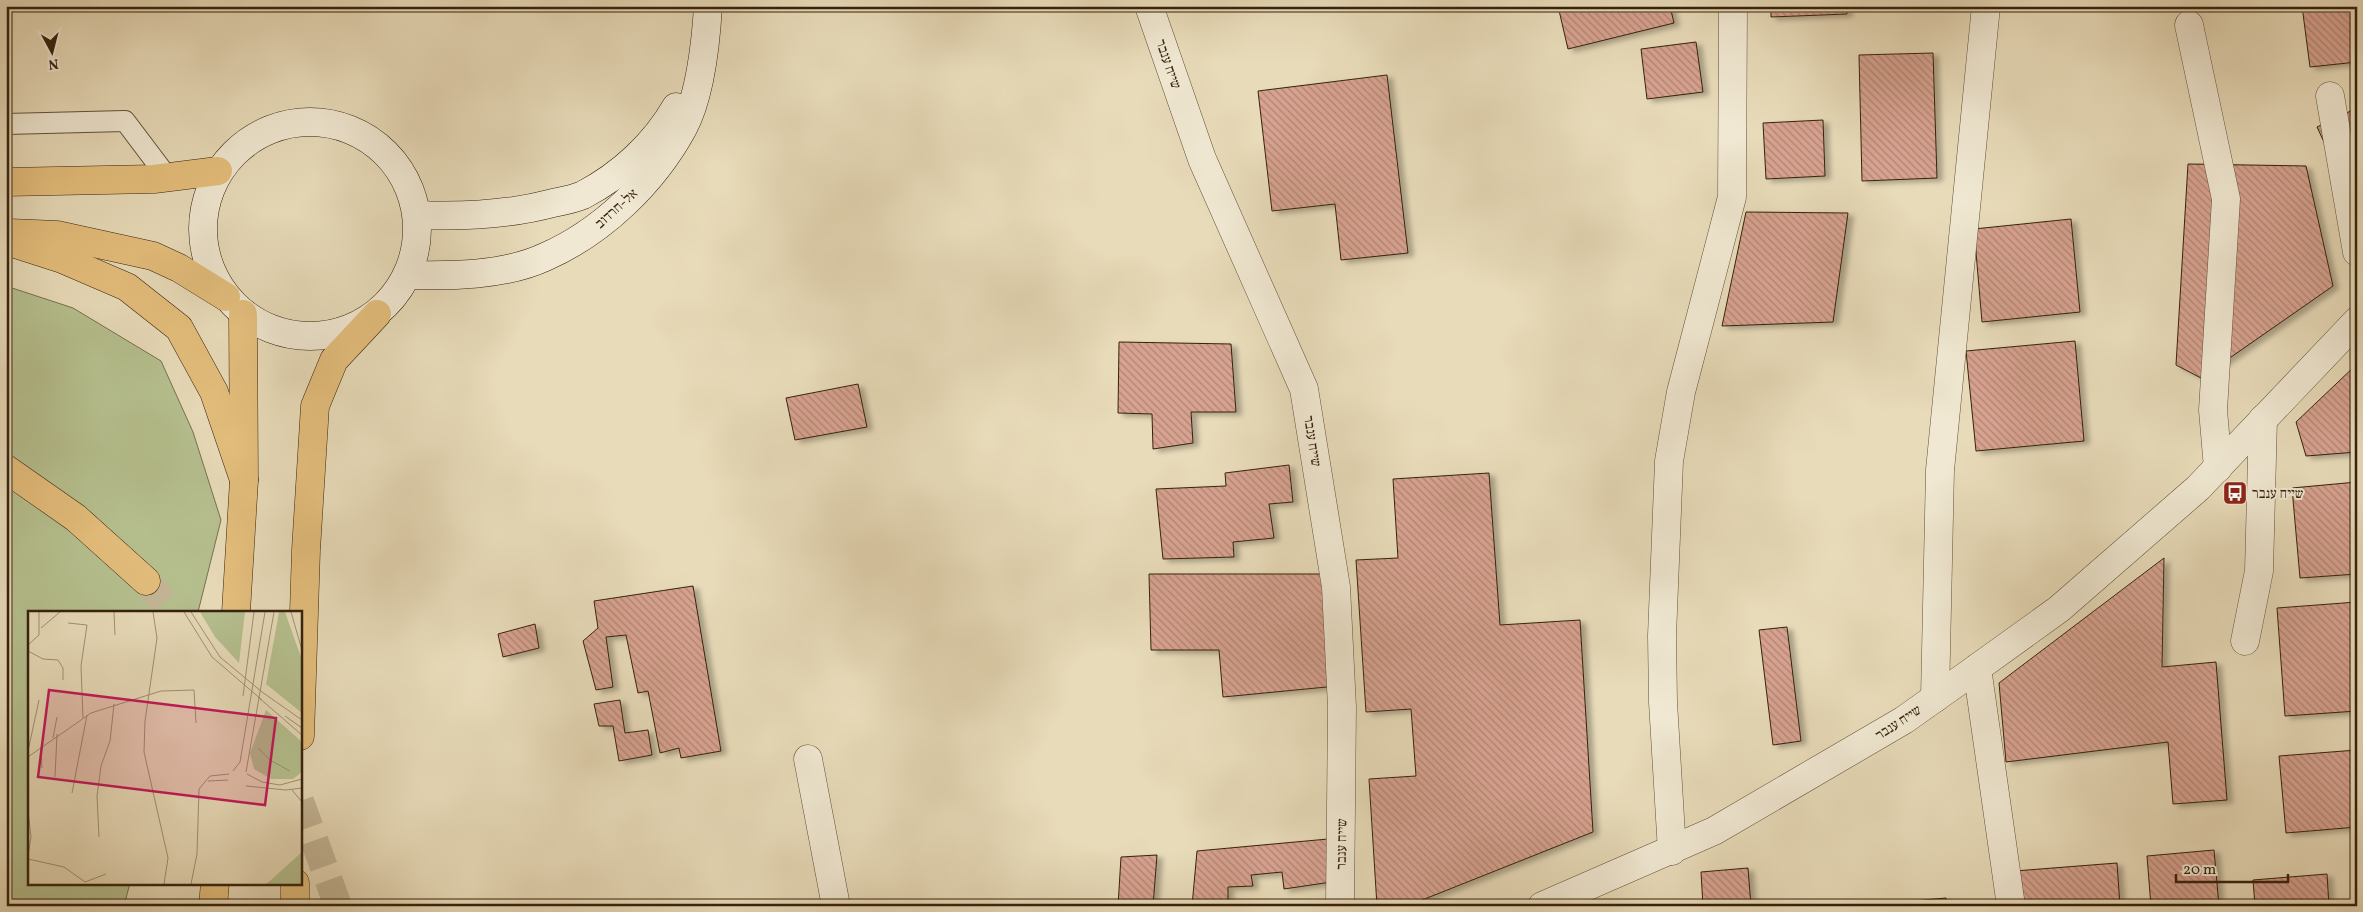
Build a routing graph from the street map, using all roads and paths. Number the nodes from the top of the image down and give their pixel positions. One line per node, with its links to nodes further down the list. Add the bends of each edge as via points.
1 (708, 6): 6 (street, אל-חרדוב)
2 (1149, 6): 37 (street, שייח ענבר, via 1202,159 1304,389 1336,587 1342,706)
3 (1732, 6): 31 (street, via 1732,197 1681,392 1669,461 1662,636)
4 (1986, 6): 28 (street, via 1940,470)
5 (2189, 25): 21 (street, via 2226,199 2212,410)
6 (706, 40): 12 (street, אל-חרדוב, via 696,72 668,120 628,166 582,196 521,211 456,217); 16 (street, אל-חרדוב, via 697,87 684,127 651,176 600,226 544,258 500,270 449,276)
7 (2330, 96): 15 (street)
8 (6, 124): 10 (lane, via 125,121)
9 (218, 171): 10 (highway); 12 (street, via 248,140 268,130 310,122 340,126 367,137 390,156 407,180); 17 (street, via 205,202 202,235 209,268)
10 (168, 178): 11 (highway)
11 (6, 182)
12 (417, 215): 16 (street, via 418,238)
13 (6, 233): 17 (highway, via 57,235 153,256 179,268)
14 (6, 241): 23 (highway, via 62,259 127,288 179,328 214,392)
15 (2357, 252)
16 (407, 275): 18 (street, via 397,293)
17 (234, 305): 18 (street, via 268,328 296,336 324,336 352,329); 23 (highway)
18 (377, 314): 29 (highway, via 334,360 315,406)
19 (2357, 321): 20 (street, שייח ענבר)
20 (2263, 419): 21 (street, שייח ענבר); 26 (street, via 2259,571)
21 (2218, 468): 27 (street, שייח ענבר, via 2059,609)
22 (6, 469): 24 (highway, via 76,518)
23 (244, 480): 25 (highway)
24 (146, 581)
25 (236, 611)
26 (2245, 641)
27 (1977, 668): 28 (street, שייח ענבר); 39 (street)
28 (1935, 698): 31 (street, שייח ענבר, via 1904,720 1723,826)
29 (301, 705)
30 (808, 760): 36 (street)
31 (1672, 851): 38 (street, שייח ענבר)
32 (215, 884): 34 (highway)
33 (295, 884): 35 (highway)
34 (213, 906)
35 (295, 906)
36 (836, 906)
37 (1340, 906)
38 (1542, 906)
39 (2011, 906)

